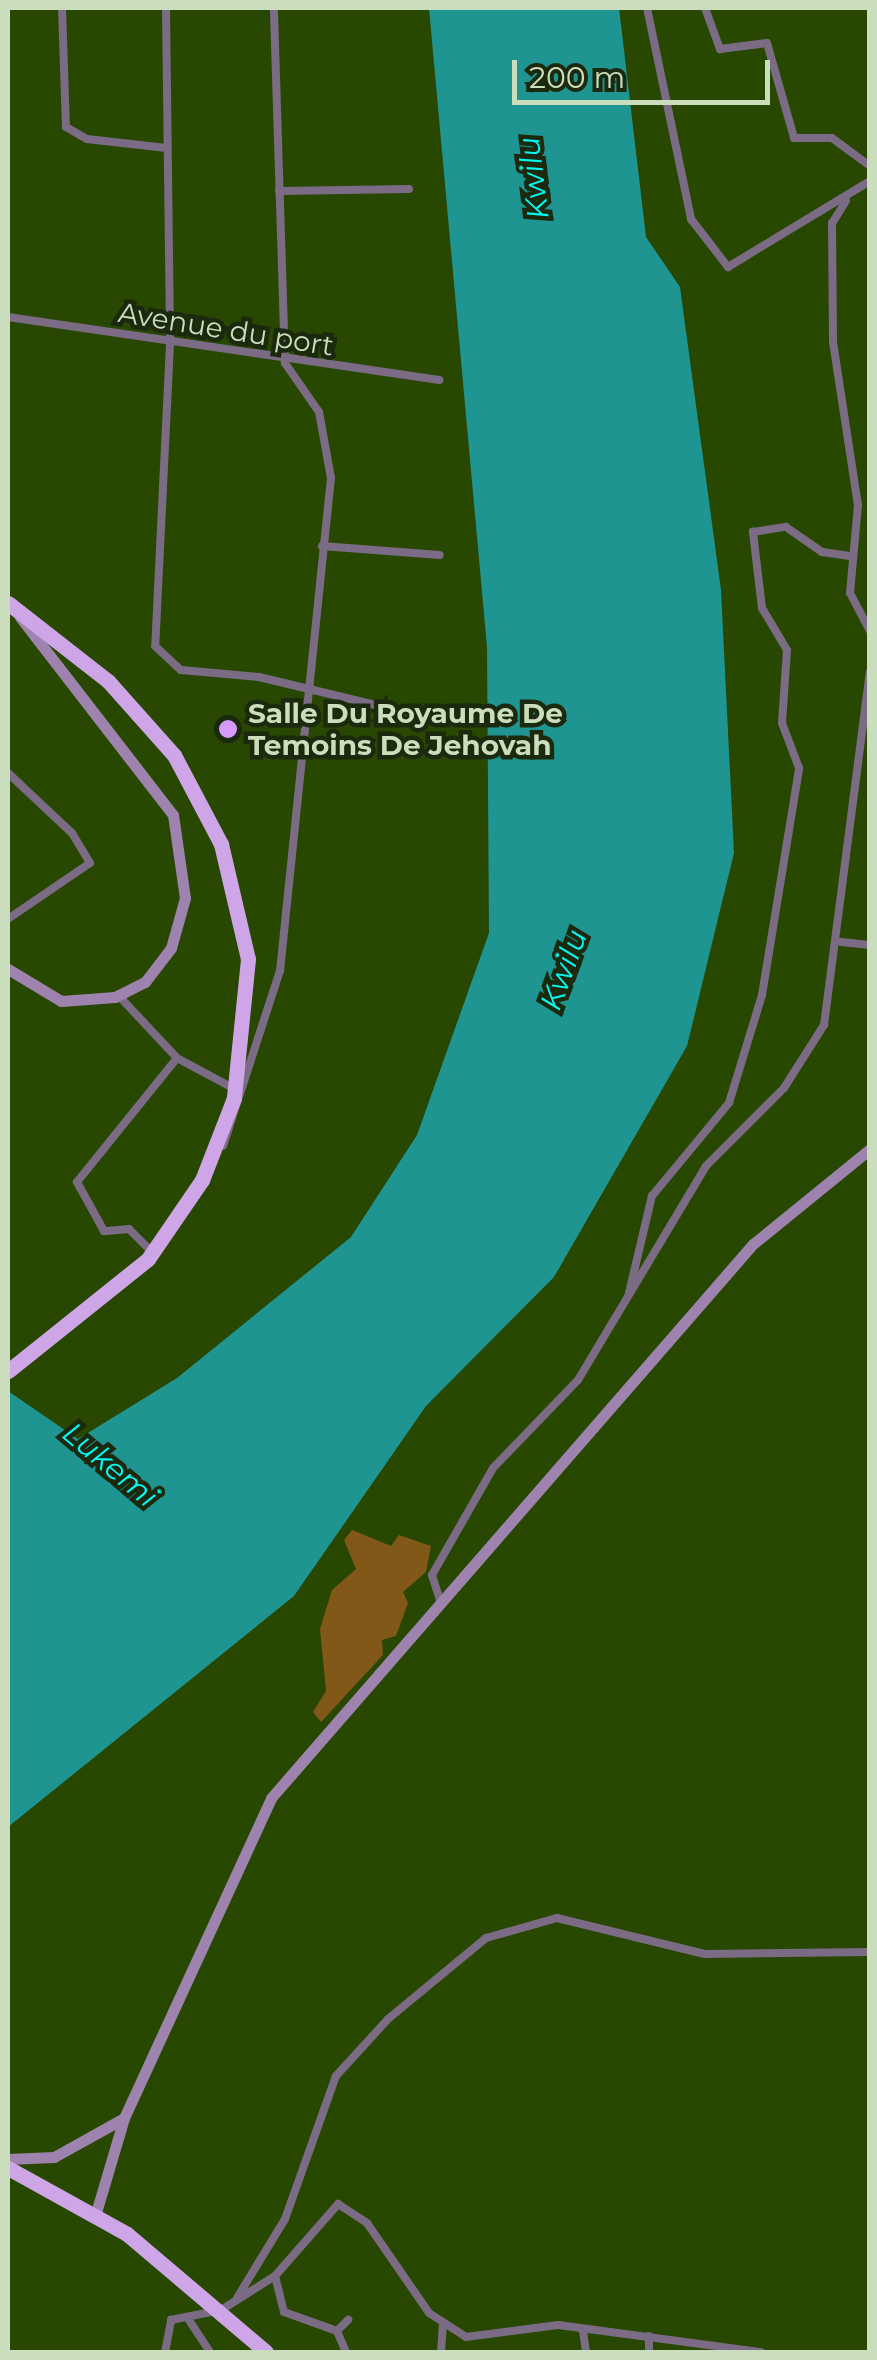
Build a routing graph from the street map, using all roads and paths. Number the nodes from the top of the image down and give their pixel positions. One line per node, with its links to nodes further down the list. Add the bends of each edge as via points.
1 (62, 8): 6 (street, via 66,127 88,139)
2 (166, 8): 6 (street)
3 (274, 8): 10 (street)
4 (646, 8): 11 (street, via 692,219 728,267 735,270 765,237 792,236)
5 (705, 8): 7 (street, via 720,49 767,42 794,138 832,138)
6 (166, 148): 13 (street)
7 (870, 166)
8 (870, 182): 11 (street)
9 (409, 189): 10 (street)
10 (279, 191): 14 (street)
11 (847, 199): 18 (street, via 832,222 832,322 858,505)
12 (8, 318): 13 (street, Avenue du port)
13 (170, 344): 14 (street, Avenue du port); 22 (street, via 156,646 181,670)
14 (284, 363): 15 (street, Avenue du port); 16 (street, via 332,445)
15 (439, 380)
16 (322, 546): 17 (street); 22 (street)
17 (440, 555)
18 (852, 556): 20 (street, via 851,598); 35 (street, via 822,552 786,527 752,532 762,608 787,650 782,723 798,768 762,995 729,1102 652,1196)
19 (12, 608): 29 (main road, via 173,816 185,898 172,948 144,982); 31 (highway, via 141,712 206,808 248,959)
20 (870, 631)
21 (870, 672): 26 (street)
22 (311, 689): 23 (street); 33 (street, via 271,1016 240,1108)
23 (450, 723)
24 (8, 773): 25 (street, via 72,833 90,862)
25 (8, 919)
26 (841, 942): 27 (street); 35 (street, via 824,1025 784,1088 706,1166)
27 (870, 945)
28 (8, 969): 29 (main road, via 61,1002)
29 (118, 995): 30 (street)
30 (177, 1058): 31 (street); 34 (street, via 77,1182 104,1231 129,1229)
31 (235, 1089): 33 (highway)
32 (870, 1150): 37 (main road, via 753,1244)
33 (202, 1180): 34 (highway)
34 (154, 1253): 36 (highway)
35 (630, 1297): 37 (street, via 578,1380 493,1468 432,1575)
36 (8, 1371)
37 (440, 1600): 39 (main road, via 272,1798)
38 (870, 1952): 44 (street, via 704,1954 557,1918 486,1938 388,2019 336,2076 284,2219)
39 (124, 2118): 40 (main road, via 54,2157); 42 (main road)
40 (8, 2159)
41 (8, 2168): 42 (highway)
42 (95, 2216): 45 (highway)
43 (274, 2276): 44 (street); 48 (street, via 328,2209 346,2206); 49 (street, via 278,2307)
44 (237, 2298): 45 (street)
45 (220, 2310): 46 (street); 56 (highway)
46 (187, 2317): 54 (street, via 166,2327); 55 (street)
47 (348, 2320): 49 (street)
48 (444, 2324): 52 (street); 58 (street)
49 (337, 2331): 57 (street)
50 (583, 2331): 51 (street); 52 (street, via 533,2325); 60 (street)
51 (649, 2336): 53 (street); 61 (street)
52 (466, 2338): 59 (street)
53 (701, 2342): 62 (street); 63 (street)
54 (164, 2352)
55 (210, 2352)
56 (266, 2352)
57 (346, 2352)
58 (440, 2352)
59 (468, 2352)
60 (586, 2352)
61 (649, 2352)
62 (701, 2352)
63 (761, 2352)

